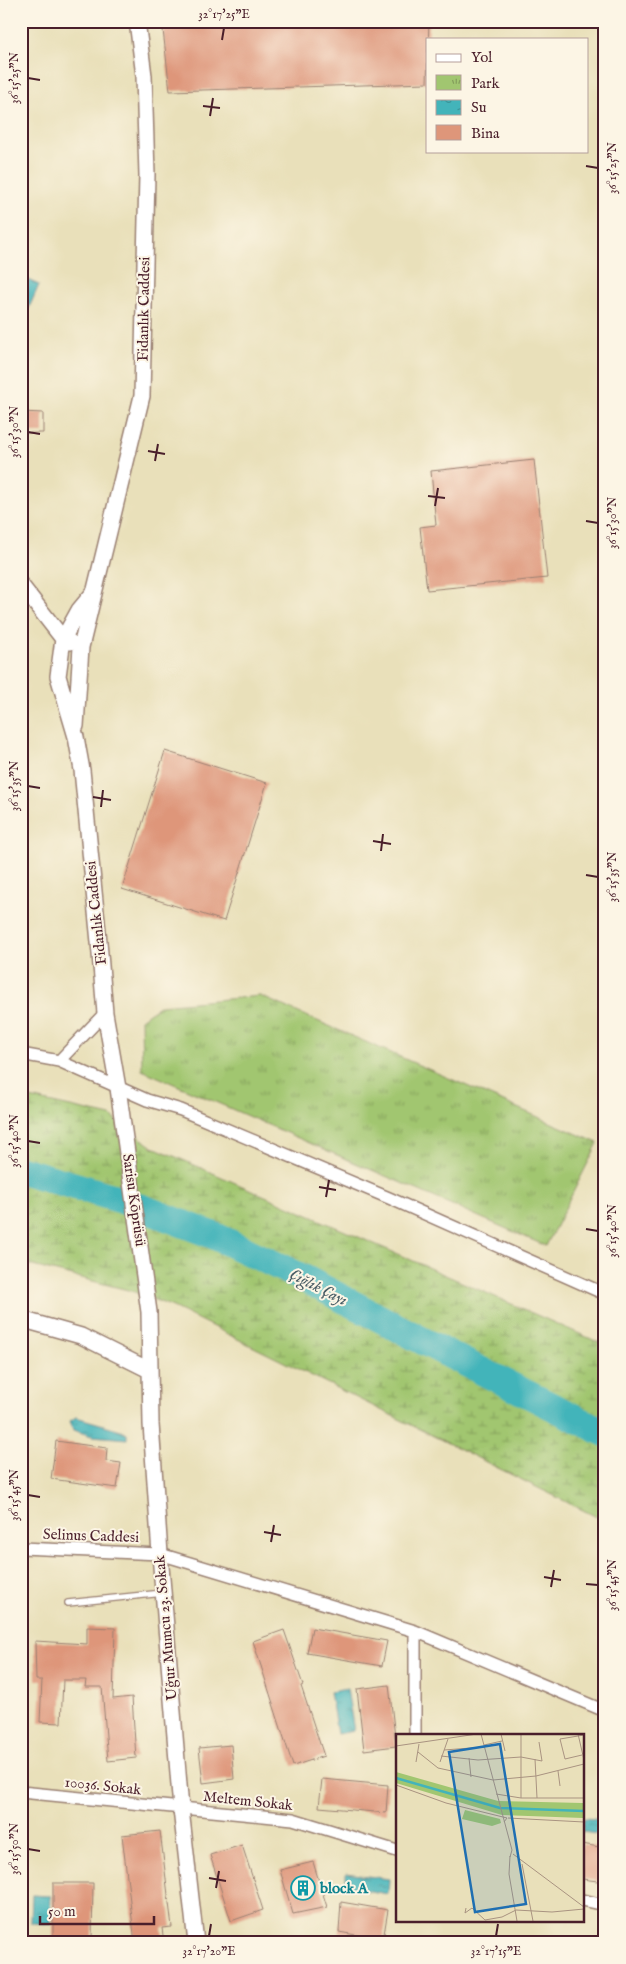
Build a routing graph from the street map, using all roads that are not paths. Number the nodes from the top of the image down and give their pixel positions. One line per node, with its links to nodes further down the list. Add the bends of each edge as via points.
1 (137, 21): 3 (street, Fidanlık Caddesi, via 144,76 147,175 142,396)
2 (21, 584): 4 (street)
3 (94, 592): 4 (street, Fidanlık Caddesi, via 79,610); 5 (street, Fidanlık Caddesi)
4 (63, 639): 5 (street); 6 (street, Fidanlık Caddesi, via 58,676)
5 (81, 647): 6 (street, Fidanlık Caddesi)
6 (76, 737): 7 (street, Fidanlık Caddesi, via 82,770)
7 (105, 1013): 9 (street); 10 (street, Fidanlık Caddesi)
8 (21, 1054): 9 (street)
9 (59, 1061): 10 (street)
10 (118, 1088): 11 (street, via 181,1110 371,1190); 12 (street, Sarisu Kōprüsü)
11 (605, 1294)
12 (149, 1312): 14 (street, Uğur Mumcu 23. Sokak)
13 (21, 1319): 14 (street, via 81,1336)
14 (149, 1370): 16 (street, Uğur Mumcu 23. Sokak)
15 (21, 1548): 16 (street, Selinus Caddesi)
16 (160, 1554): 17 (street, Uğur Mumcu 23. Sokak); 19 (street, Selinus Caddesi)
17 (163, 1593): 18 (lane); 23 (street, Uğur Mumcu 23. Sokak)
18 (68, 1603)
19 (415, 1631): 20 (street, Selinus Caddesi); 21 (street)
20 (605, 1711)
21 (415, 1734)
22 (21, 1792): 23 (street, 10036. Sokak)
23 (181, 1809): 24 (street, Meltem Sokak, via 293,1819); 27 (street, Uğur Mumcu 23. Sokak)
24 (396, 1850)
25 (584, 1900): 26 (street)
26 (605, 1905)
27 (196, 1943)

